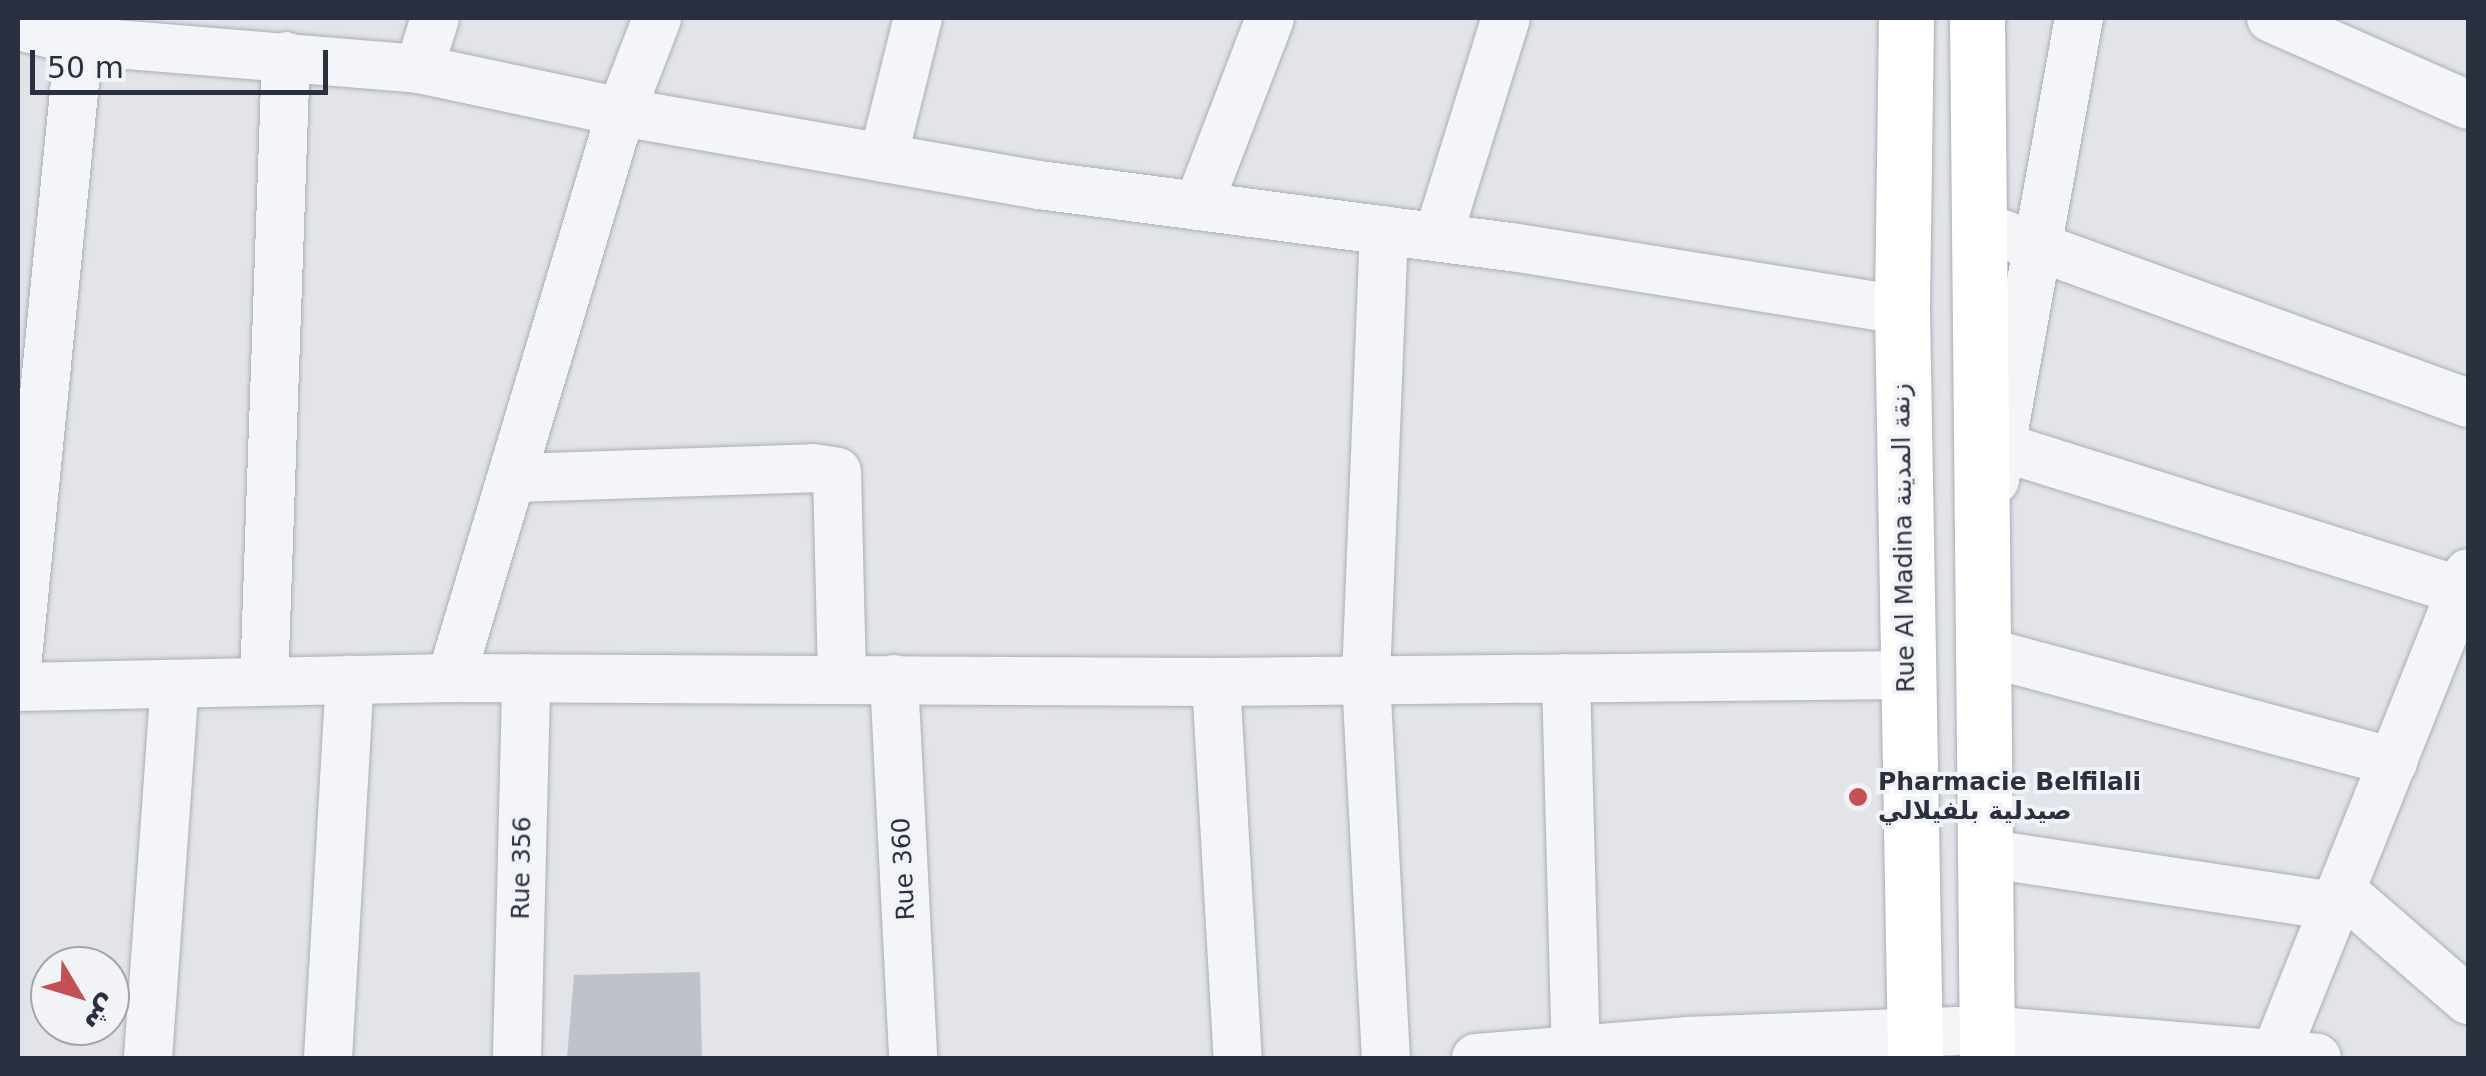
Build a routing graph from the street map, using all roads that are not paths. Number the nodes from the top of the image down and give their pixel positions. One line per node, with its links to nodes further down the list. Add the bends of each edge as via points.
1 (435, 18): 14 (street)
2 (657, 18): 16 (street)
3 (918, 18): 17 (street)
4 (1270, 18): 18 (street)
5 (1506, 18): 21 (street)
6 (1906, 18): 23 (main road, Rue Al Madina زنقة المدينة)
7 (1977, 18): 19 (main road)
8 (2079, 18): 22 (street)
9 (2271, 18): 15 (street)
10 (23, 23): 12 (street)
11 (217, 33): 12 (street); 13 (street)
12 (79, 41): 29 (street)
13 (286, 56): 14 (street); 38 (street)
14 (419, 68): 16 (street)
15 (2466, 99)
16 (620, 112): 17 (street); 26 (street)
17 (883, 158): 18 (street)
18 (1198, 206): 20 (street)
19 (1978, 226): 22 (street); 25 (main road)
20 (1384, 230): 21 (street); 36 (street)
21 (1438, 236): 23 (street)
22 (2040, 248): 24 (street); 25 (street)
23 (1902, 310): 30 (main road, Rue Al Madina زنقة المدينة)
24 (2468, 403)
25 (1991, 444): 27 (street); 28 (main road, via 1981,547)
26 (516, 478): 31 (street, via 837,472); 32 (street)
27 (2466, 585): 42 (street)
28 (1982, 650): 42 (street); 43 (main road)
29 (18, 657)
30 (1905, 675): 34 (street); 46 (main road, Rue Al Madina زنقة المدينة)
31 (842, 677): 33 (street); 35 (street)
32 (450, 678): 33 (street); 37 (street)
33 (526, 678): 53 (street, Rue 356)
34 (1566, 678): 36 (street); 48 (street)
35 (894, 679): 39 (street); 54 (street, Rue 360)
36 (1366, 679): 39 (street); 56 (street)
37 (350, 680): 38 (street); 52 (street)
38 (264, 682): 40 (street)
39 (1216, 682): 55 (street)
40 (175, 684): 41 (street); 51 (street)
41 (18, 687)
42 (2392, 762): 44 (street)
43 (1984, 852): 44 (street); 47 (main road)
44 (2338, 898): 45 (street); 50 (street)
45 (2468, 1000)
46 (1915, 1044): 47 (street); 49 (street)
47 (1986, 1044): 50 (street)
48 (1576, 1050): 49 (street); 57 (street)
49 (1686, 1050)
50 (2296, 1057)
51 (148, 1058)
52 (328, 1058)
53 (517, 1058)
54 (913, 1058)
55 (1238, 1058)
56 (1386, 1058)
57 (1476, 1058)

